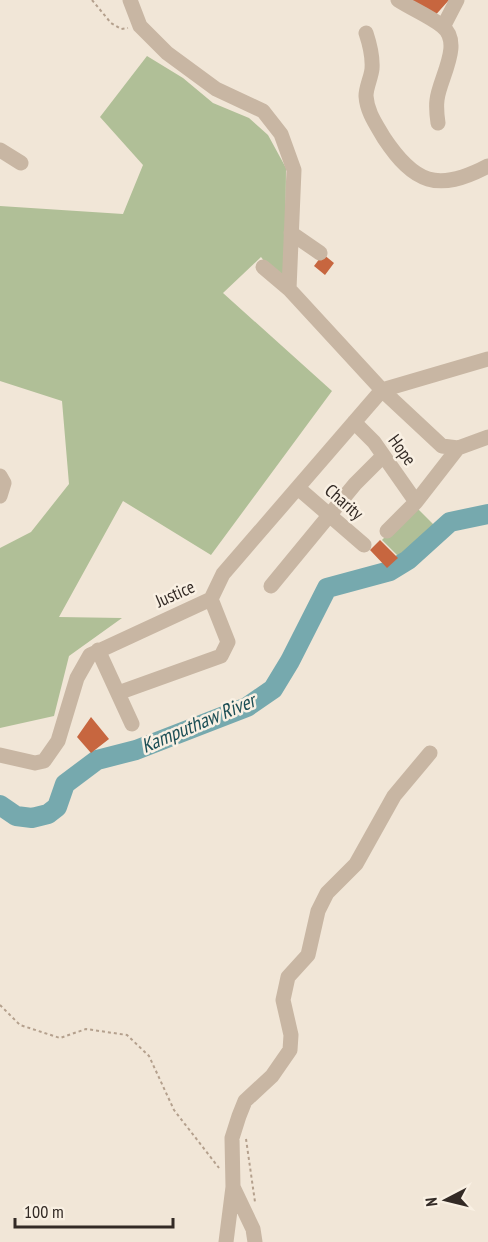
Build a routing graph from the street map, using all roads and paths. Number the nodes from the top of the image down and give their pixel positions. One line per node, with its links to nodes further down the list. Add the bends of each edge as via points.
1 (92, 0): 5 (path, via 111,23 122,29)
2 (130, 0): 5 (street)
3 (398, 0): 6 (street)
4 (457, 0): 6 (street)
5 (140, 26): 12 (street, via 167,53 216,89 263,111 281,134 294,170)
6 (443, 27): 8 (street, via 451,46 436,101)
7 (366, 33): 11 (street, via 372,48 366,94 370,116 401,162 428,180 452,180)
8 (438, 123)
9 (0, 150): 10 (street)
10 (21, 163)
11 (488, 166)
12 (291, 233): 13 (street); 15 (street)
13 (320, 253)
14 (263, 267): 15 (street)
15 (289, 289): 17 (street)
16 (488, 359): 17 (street)
17 (382, 390): 18 (street, Justice); 20 (street, via 442,446)
18 (354, 422): 21 (street, Hope); 23 (street, Justice)
19 (488, 437): 20 (street)
20 (458, 448): 25 (street)
21 (383, 456): 25 (street, Hope); 26 (street)
22 (0, 476): 24 (street, via 4,483)
23 (298, 488): 26 (street, Charity); 30 (street, Justice, via 224,574)
24 (0, 496)
25 (416, 502): 27 (street)
26 (331, 515): 28 (street, Charity); 29 (street)
27 (387, 531)
28 (364, 545)
29 (271, 586)
30 (211, 599): 31 (street, Justice); 32 (street, via 228,642 221,656)
31 (98, 650): 32 (street); 35 (street, Justice, via 84,662 58,741 44,761 35,763)
32 (118, 693): 33 (street)
33 (132, 724)
34 (430, 753): 39 (street, via 394,796 357,864 327,893 318,911 308,955 288,977 284,993 290,1050 272,1077 245,1101 232,1138)
35 (0, 755)
36 (0, 1005): 38 (path, via 20,1025 60,1038 86,1029 127,1035 149,1056 174,1110)
37 (246, 1138): 40 (path)
38 (220, 1170)
39 (233, 1187): 41 (street); 42 (street)
40 (256, 1207)
41 (226, 1242)
42 (255, 1242)

